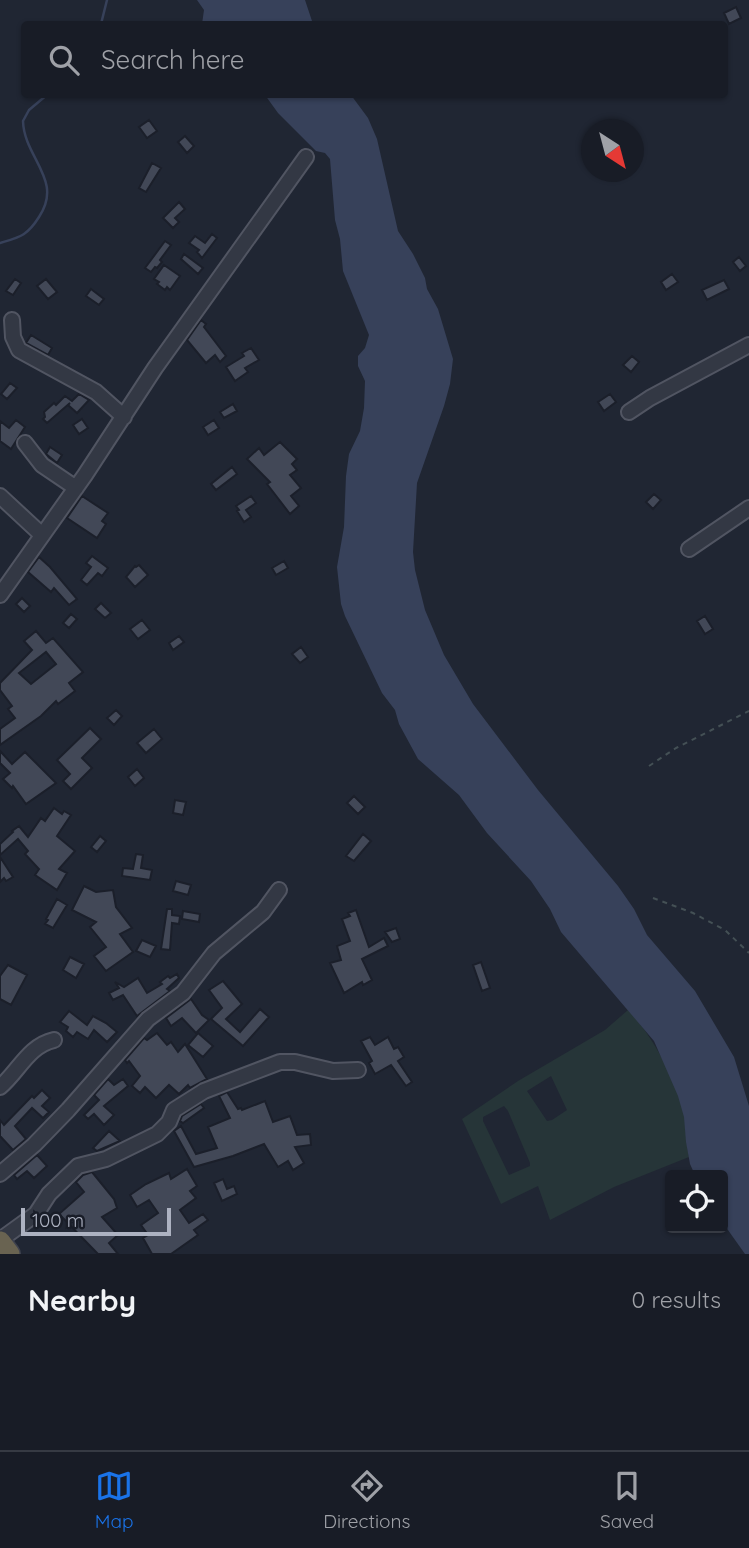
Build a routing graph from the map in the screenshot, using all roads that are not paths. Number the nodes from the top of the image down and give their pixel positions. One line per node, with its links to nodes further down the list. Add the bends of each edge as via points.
1 (306, 157): 5 (street)
2 (12, 320): 5 (street, via 19,350 96,393)
3 (749, 345): 4 (street)
4 (629, 412)
5 (124, 416): 7 (street)
6 (26, 443): 7 (street, via 37,461)
7 (76, 488): 10 (street)
8 (0, 496): 10 (street)
9 (749, 508): 11 (street)
10 (42, 535): 12 (street)
11 (689, 549)
12 (0, 595)
13 (279, 890): 17 (street, via 263,912 214,953 183,993 143,1024 68,1110)
14 (54, 1040): 16 (street, via 34,1050)
15 (358, 1070): 18 (street, via 280,1062 204,1091 174,1110 157,1134 106,1159 78,1166 36,1214)
16 (0, 1087)
17 (0, 1174)
18 (0, 1241): 19 (highway)
19 (9, 1254)

